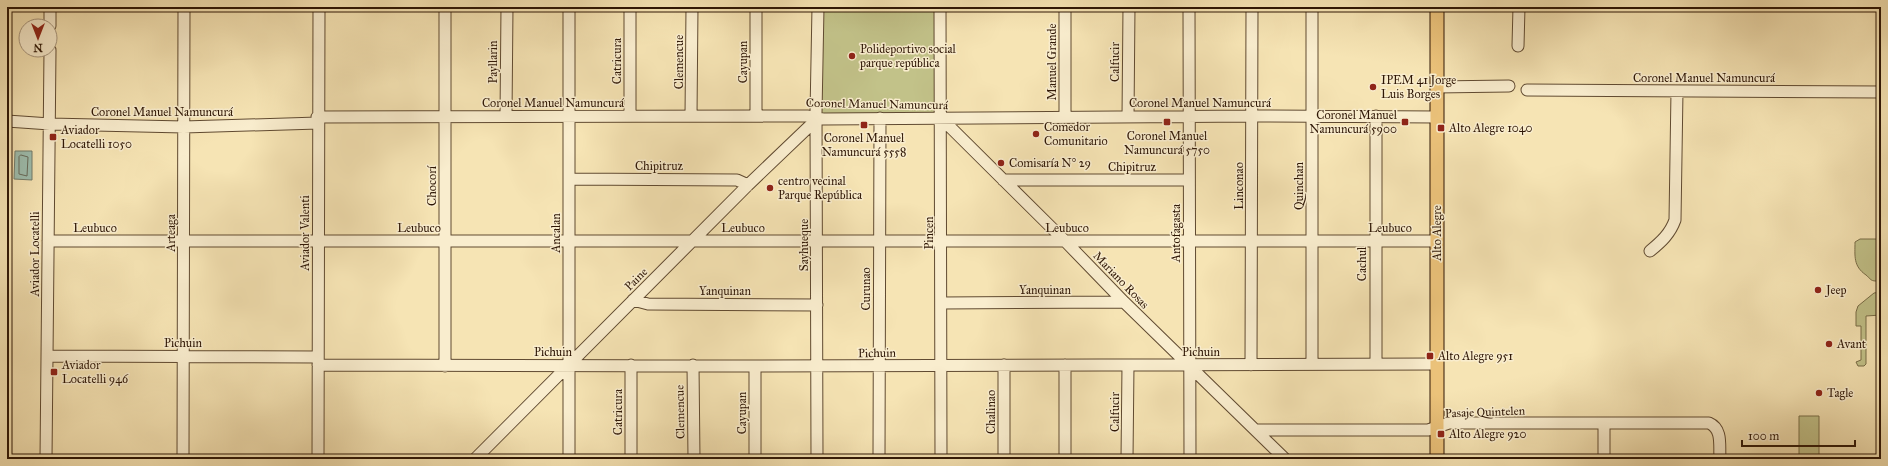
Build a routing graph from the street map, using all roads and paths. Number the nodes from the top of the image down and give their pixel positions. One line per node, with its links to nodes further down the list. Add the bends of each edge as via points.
1 (50, 7): 19 (street)
2 (184, 7): 46 (street, Arteaga)
3 (319, 7): 43 (street, Aviador Valenti)
4 (445, 7): 35 (street, Chocorí)
5 (507, 7): 27 (street, Payllarin)
6 (569, 7): 36 (street, Ancalan)
7 (630, 7): 28 (street, Catricura)
8 (692, 7): 29 (street, Clemencue)
9 (756, 7): 30 (street, Cayupan)
10 (818, 7): 42 (street, Sayhueque)
11 (940, 7): 41 (street, Pincen)
12 (1065, 7): 37 (street, Manuel Grande)
13 (1128, 7): 38 (street, Calfucir)
14 (1189, 7): 31 (street, Antofagasta)
15 (1252, 7): 32 (street, Linconao)
16 (1312, 7): 33 (street, Quinchan)
17 (1437, 7): 22 (main road, Alto Alegre)
18 (1519, 7): 20 (street)
19 (50, 18)
20 (1518, 46)
21 (50, 58): 45 (street, Aviador Locatelli)
22 (1436, 86): 23 (street); 39 (main road, Alto Alegre)
23 (1508, 86)
24 (1527, 90): 25 (street, Coronel Manuel Namuncurá)
25 (1677, 90): 26 (street, Coronel Manuel Namuncurá); 66 (street, via 1675,220 1666,237)
26 (1881, 92)
27 (506, 116): 35 (street, Coronel Manuel Namuncurá); 36 (street, Coronel Manuel Namuncurá)
28 (630, 116): 29 (street, Coronel Manuel Namuncurá); 36 (street, Coronel Manuel Namuncurá)
29 (692, 116): 30 (street, Coronel Manuel Namuncurá)
30 (756, 116): 42 (street, Coronel Manuel Namuncurá, via 807,116)
31 (1189, 116): 32 (street, Coronel Manuel Namuncurá); 38 (street, Coronel Manuel Namuncurá); 49 (street, Antofagasta)
32 (1252, 116): 33 (street, Coronel Manuel Namuncurá); 62 (street, Linconao)
33 (1313, 116): 34 (street, Coronel Manuel Namuncurá); 63 (street, Quinchan)
34 (1376, 116): 39 (street, Coronel Manuel Namuncurá); 64 (street, Cachul)
35 (444, 117): 43 (street, Coronel Manuel Namuncurá); 56 (street, Chocorí)
36 (569, 117): 47 (street, Ancalan)
37 (1065, 117): 38 (street, Coronel Manuel Namuncurá); 41 (street, Coronel Manuel Namuncurá)
38 (1128, 117)
39 (1436, 117): 65 (main road, Alto Alegre)
40 (880, 118): 41 (street, Coronel Manuel Namuncurá); 42 (street, Coronel Manuel Namuncurá); 52 (street, Curunao)
41 (941, 118): 48 (street, Mariano Rosas); 53 (street, Pincen)
42 (816, 119): 50 (street, Paine); 59 (street, Sayhueque)
43 (318, 120): 46 (street, Coronel Manuel Namuncurá); 51 (street, Aviador Valenti)
44 (7, 121): 45 (street, Coronel Manuel Namuncurá)
45 (50, 124): 46 (street, Coronel Manuel Namuncurá); 54 (street, Aviador Locatelli)
46 (184, 127): 55 (street, Arteaga)
47 (569, 179): 50 (street, Chipitruz, via 737,180); 57 (street, Ancalan)
48 (1003, 180): 49 (street, Chipitruz); 60 (street, Mariano Rosas)
49 (1189, 180): 61 (street, Antofagasta)
50 (748, 185): 58 (street, Paine)
51 (318, 240): 55 (street, Leubuco); 56 (street, Leubuco); 73 (street, Aviador Valenti)
52 (880, 240): 53 (street, Leubuco); 59 (street, Leubuco); 88 (street, Curunao)
53 (942, 240): 60 (street, Leubuco); 69 (street, Pincen)
54 (48, 241): 55 (street, Leubuco); 71 (street, Aviador Locatelli)
55 (184, 241): 72 (street, Arteaga)
56 (445, 241): 57 (street, Leubuco); 84 (street, Chocorí)
57 (569, 241): 58 (street, Leubuco); 85 (street, Ancalan)
58 (693, 241): 59 (street, Leubuco); 67 (street, Paine)
59 (817, 241): 70 (street, Sayhueque)
60 (1065, 241): 61 (street, Leubuco); 68 (street, Mariano Rosas)
61 (1189, 241): 62 (street, Leubuco); 89 (street, Antofagasta)
62 (1252, 241): 63 (street, Leubuco); 83 (street, Linconao)
63 (1312, 241): 64 (street, Leubuco); 74 (street, Quinchan)
64 (1375, 241): 65 (street, Leubuco); 75 (street, Cachul)
65 (1437, 241): 76 (main road, Alto Alegre)
66 (1650, 251)
67 (633, 300): 70 (street, Yanquinan, via 648,304); 85 (street, Paine)
68 (1124, 302): 69 (street, Yanquinan); 89 (street, Mariano Rosas)
69 (942, 303): 79 (street, Pincen)
70 (817, 305): 87 (street, Sayhueque)
71 (48, 356): 72 (street, Pichuin); 93 (street, Aviador Locatelli)
72 (183, 356): 73 (street, Pichuin); 94 (street, Arteaga)
73 (318, 361): 84 (street, Pichuin); 95 (street, Aviador Valenti)
74 (1312, 364): 75 (street, Pichuin); 83 (street, Pichuin)
75 (1376, 364): 76 (street, Pichuin)
76 (1436, 364): 91 (main road, Alto Alegre)
77 (631, 365): 78 (street, Pichuin); 85 (street, Pichuin); 98 (street, Catricura)
78 (693, 365): 86 (street, Pichuin); 99 (street, Clemencue)
79 (941, 365): 80 (street, Pichuin); 88 (street, Pichuin); 103 (street, Pincen)
80 (1004, 365): 81 (street, Pichuin); 104 (street, Chalinao)
81 (1065, 365): 82 (street, Pichuin); 105 (street)
82 (1128, 365): 89 (street, Pichuin); 106 (street, Calfucir)
83 (1251, 365): 89 (street, Pichuin)
84 (445, 366): 85 (street, Pichuin)
85 (569, 366): 96 (street, Paine); 97 (street, Ancalan)
86 (755, 366): 87 (street, Pichuin); 100 (street, Cayupan)
87 (817, 366): 88 (street, Pichuin); 101 (street, Sayhueque)
88 (879, 366): 102 (street, Curunao)
89 (1190, 366): 92 (street, Mariano Rosas); 107 (street, Antofagasta)
90 (1604, 423): 91 (street, Pasaje Quintelen, via 1449,423); 110 (street); 111 (street, Pasaje Quintelen, via 1709,423 1714,425 1719,435)
91 (1437, 427): 92 (street, Pasaje Quintelen, via 1428,430); 109 (main road, Alto Alegre)
92 (1256, 430): 108 (street, Mariano Rosas)
93 (46, 459)
94 (183, 459)
95 (318, 459)
96 (475, 459)
97 (569, 459)
98 (631, 459)
99 (694, 459)
100 (755, 459)
101 (817, 459)
102 (879, 459)
103 (941, 459)
104 (1004, 459)
105 (1065, 459)
106 (1128, 459)
107 (1190, 459)
108 (1285, 459)
109 (1437, 459)
110 (1604, 459)
111 (1720, 459)

